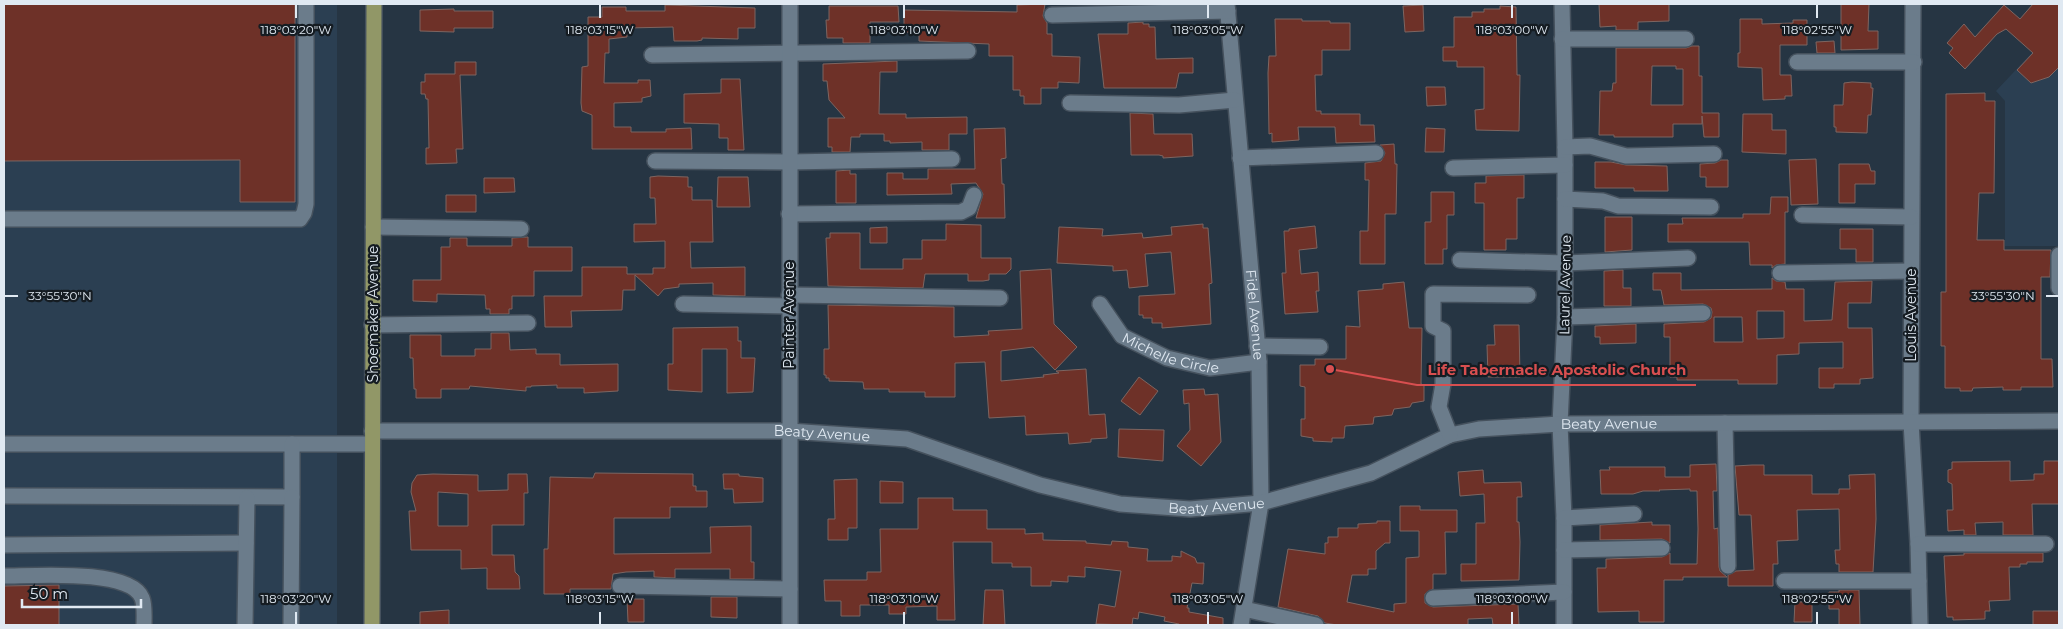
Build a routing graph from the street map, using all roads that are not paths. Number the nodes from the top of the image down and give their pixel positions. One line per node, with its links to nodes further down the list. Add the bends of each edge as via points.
1 (306, 4): 32 (street, via 306,204 300,219)
2 (374, 4): 33 (main road, Shoemaker Avenue)
3 (790, 4): 11 (street, Painter Avenue)
4 (1562, 4): 8 (street, Laurel Avenue)
5 (1913, 4): 14 (street, Louis Avenue)
6 (1227, 7): 7 (street); 15 (street, Fidel Avenue)
7 (1052, 15)
8 (1562, 39): 9 (street); 17 (street, Laurel Avenue)
9 (1686, 40)
10 (968, 51): 11 (street)
11 (790, 53): 12 (street); 23 (street, Painter Avenue)
12 (652, 55)
13 (1797, 62): 14 (street)
14 (1914, 62): 31 (street, Louis Avenue)
15 (1235, 100): 16 (street, via 1179,105); 20 (street, Fidel Avenue)
16 (1070, 103)
17 (1566, 148): 19 (street, via 1590,146 1626,156); 24 (street, Laurel Avenue)
18 (1376, 153): 20 (street)
19 (1714, 154)
20 (1240, 158): 51 (street, Fidel Avenue)
21 (952, 159): 23 (street)
22 (655, 161): 23 (street)
23 (789, 162): 29 (street, Painter Avenue)
24 (1565, 164): 25 (street); 27 (street, Laurel Avenue)
25 (1453, 168)
26 (974, 195): 29 (street, via 973,203 961,212)
27 (1565, 199): 28 (street, via 1603,201 1618,206); 38 (street, Laurel Avenue)
28 (1711, 207)
29 (790, 214): 44 (street, Painter Avenue)
30 (1802, 215): 31 (street)
31 (1912, 217): 39 (street, Louis Avenue)
32 (4, 219)
33 (373, 227): 34 (street); 50 (main road, Shoemaker Avenue)
34 (521, 229)
35 (2059, 255): 41 (street)
36 (1688, 258): 38 (street)
37 (1460, 260): 38 (street)
38 (1565, 263): 48 (street, Laurel Avenue)
39 (1911, 271): 40 (street); 54 (street, Louis Avenue)
40 (1780, 272)
41 (2059, 288)
42 (1528, 295): 59 (street, via 1433,294 1433,326 1443,331 1443,384 1439,407)
43 (1000, 298): 44 (street)
44 (789, 301): 45 (street); 58 (street, Painter Avenue)
45 (683, 304)
46 (1100, 304): 53 (street, Michelle Circle, via 1122,336 1167,358 1210,368)
47 (1703, 313): 48 (street)
48 (1565, 317): 57 (street, Laurel Avenue)
49 (528, 323): 50 (street)
50 (372, 324): 60 (main road, Shoemaker Avenue)
51 (1257, 346): 52 (street); 53 (street, Fidel Avenue)
52 (1320, 347)
53 (1259, 362): 66 (street, Fidel Avenue)
54 (1911, 422): 55 (street, Beaty Avenue); 56 (street, Beaty Avenue); 70 (street, Louis Avenue)
55 (2059, 422)
56 (1725, 423): 57 (street, Beaty Avenue); 75 (street)
57 (1560, 424): 59 (street, Beaty Avenue, via 1479,429); 68 (street, Laurel Avenue)
58 (789, 432): 60 (street, Beaty Avenue); 66 (street, Beaty Avenue, via 907,438 1040,484 1120,504 1190,509); 80 (street, Painter Avenue)
59 (1450, 435): 66 (street, Beaty Avenue, via 1371,473)
60 (372, 438): 62 (street, Beaty Avenue); 87 (main road, Shoemaker Avenue)
61 (4, 444): 62 (street, Beaty Avenue)
62 (292, 444): 64 (street)
63 (4, 496): 65 (street)
64 (292, 497): 65 (street); 86 (street)
65 (246, 498): 69 (street)
66 (1261, 503): 83 (street, Fidel Avenue)
67 (1634, 514): 68 (street)
68 (1564, 518): 74 (street, Laurel Avenue)
69 (246, 543): 72 (street); 85 (street)
70 (1918, 544): 71 (street); 78 (street, Louis Avenue)
71 (2046, 544)
72 (4, 545)
73 (1662, 548): 74 (street)
74 (1564, 550): 81 (street, Laurel Avenue)
75 (1728, 566)
76 (4, 576): 84 (street, via 98,576 130,585 142,598)
77 (1784, 581): 78 (street)
78 (1918, 581): 92 (street, Louis Avenue)
79 (620, 586): 80 (street)
80 (790, 589): 88 (street, Painter Avenue)
81 (1564, 592): 82 (street); 91 (street, Laurel Avenue)
82 (1433, 598)
83 (1244, 609): 89 (street, Fidel Avenue); 90 (street)
84 (144, 625)
85 (245, 625)
86 (291, 625)
87 (372, 625)
88 (790, 625)
89 (1241, 625)
90 (1316, 625)
91 (1564, 625)
92 (1920, 625)

